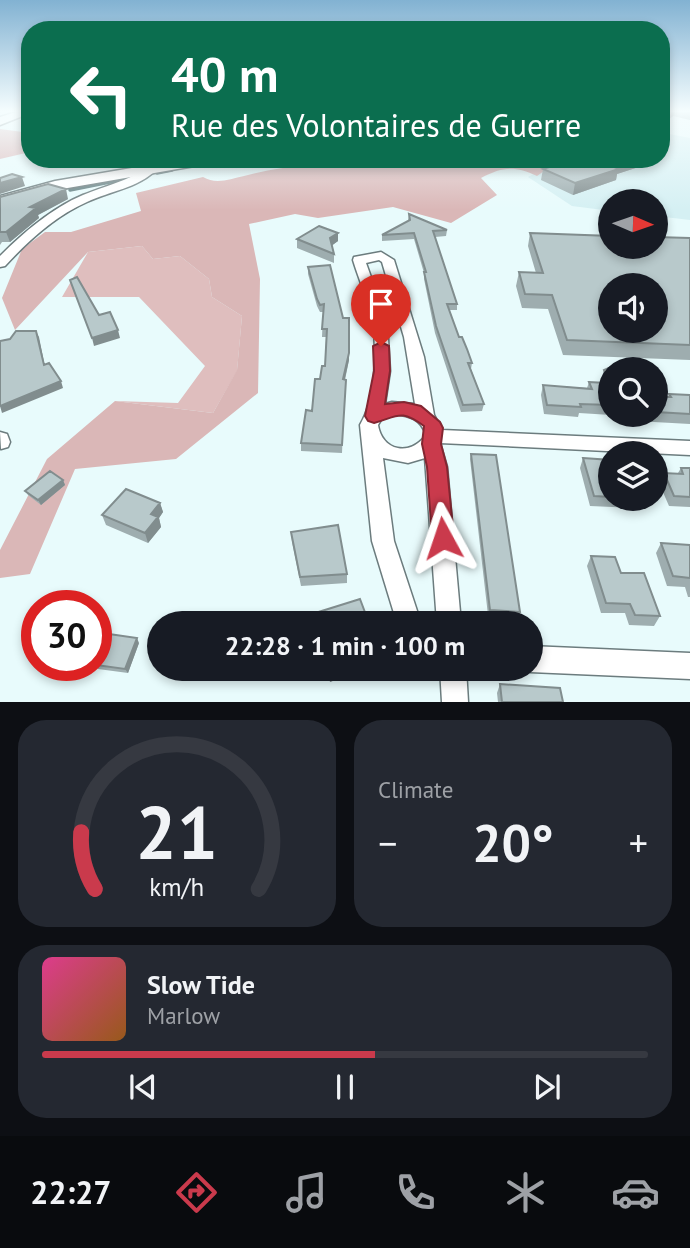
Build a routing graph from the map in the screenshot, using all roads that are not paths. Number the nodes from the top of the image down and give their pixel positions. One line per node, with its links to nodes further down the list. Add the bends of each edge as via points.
1 (162, 168): 2 (main road)
2 (151, 170): 3 (main road, via 55,186); 4 (street, via 135,182 84,199 19,243)
3 (0, 201)
4 (0, 263)
5 (408, 321): 6 (street); 6 (street, via 388,260 367,257 359,260); 8 (street)
6 (380, 322): 7 (street, via 382,371)
7 (374, 416): 8 (street, via 404,408); 10 (street, via 369,425)
8 (425, 416): 9 (street, via 431,422)
9 (433, 440): 10 (street, via 426,449 406,456 380,449); 11 (street); 13 (street)
10 (372, 441): 12 (street, via 383,541)
11 (690, 448)
12 (405, 611)
13 (448, 611)
14 (543, 660): 15 (street)
15 (690, 666)
16 (454, 681): 17 (street)
17 (455, 702)

